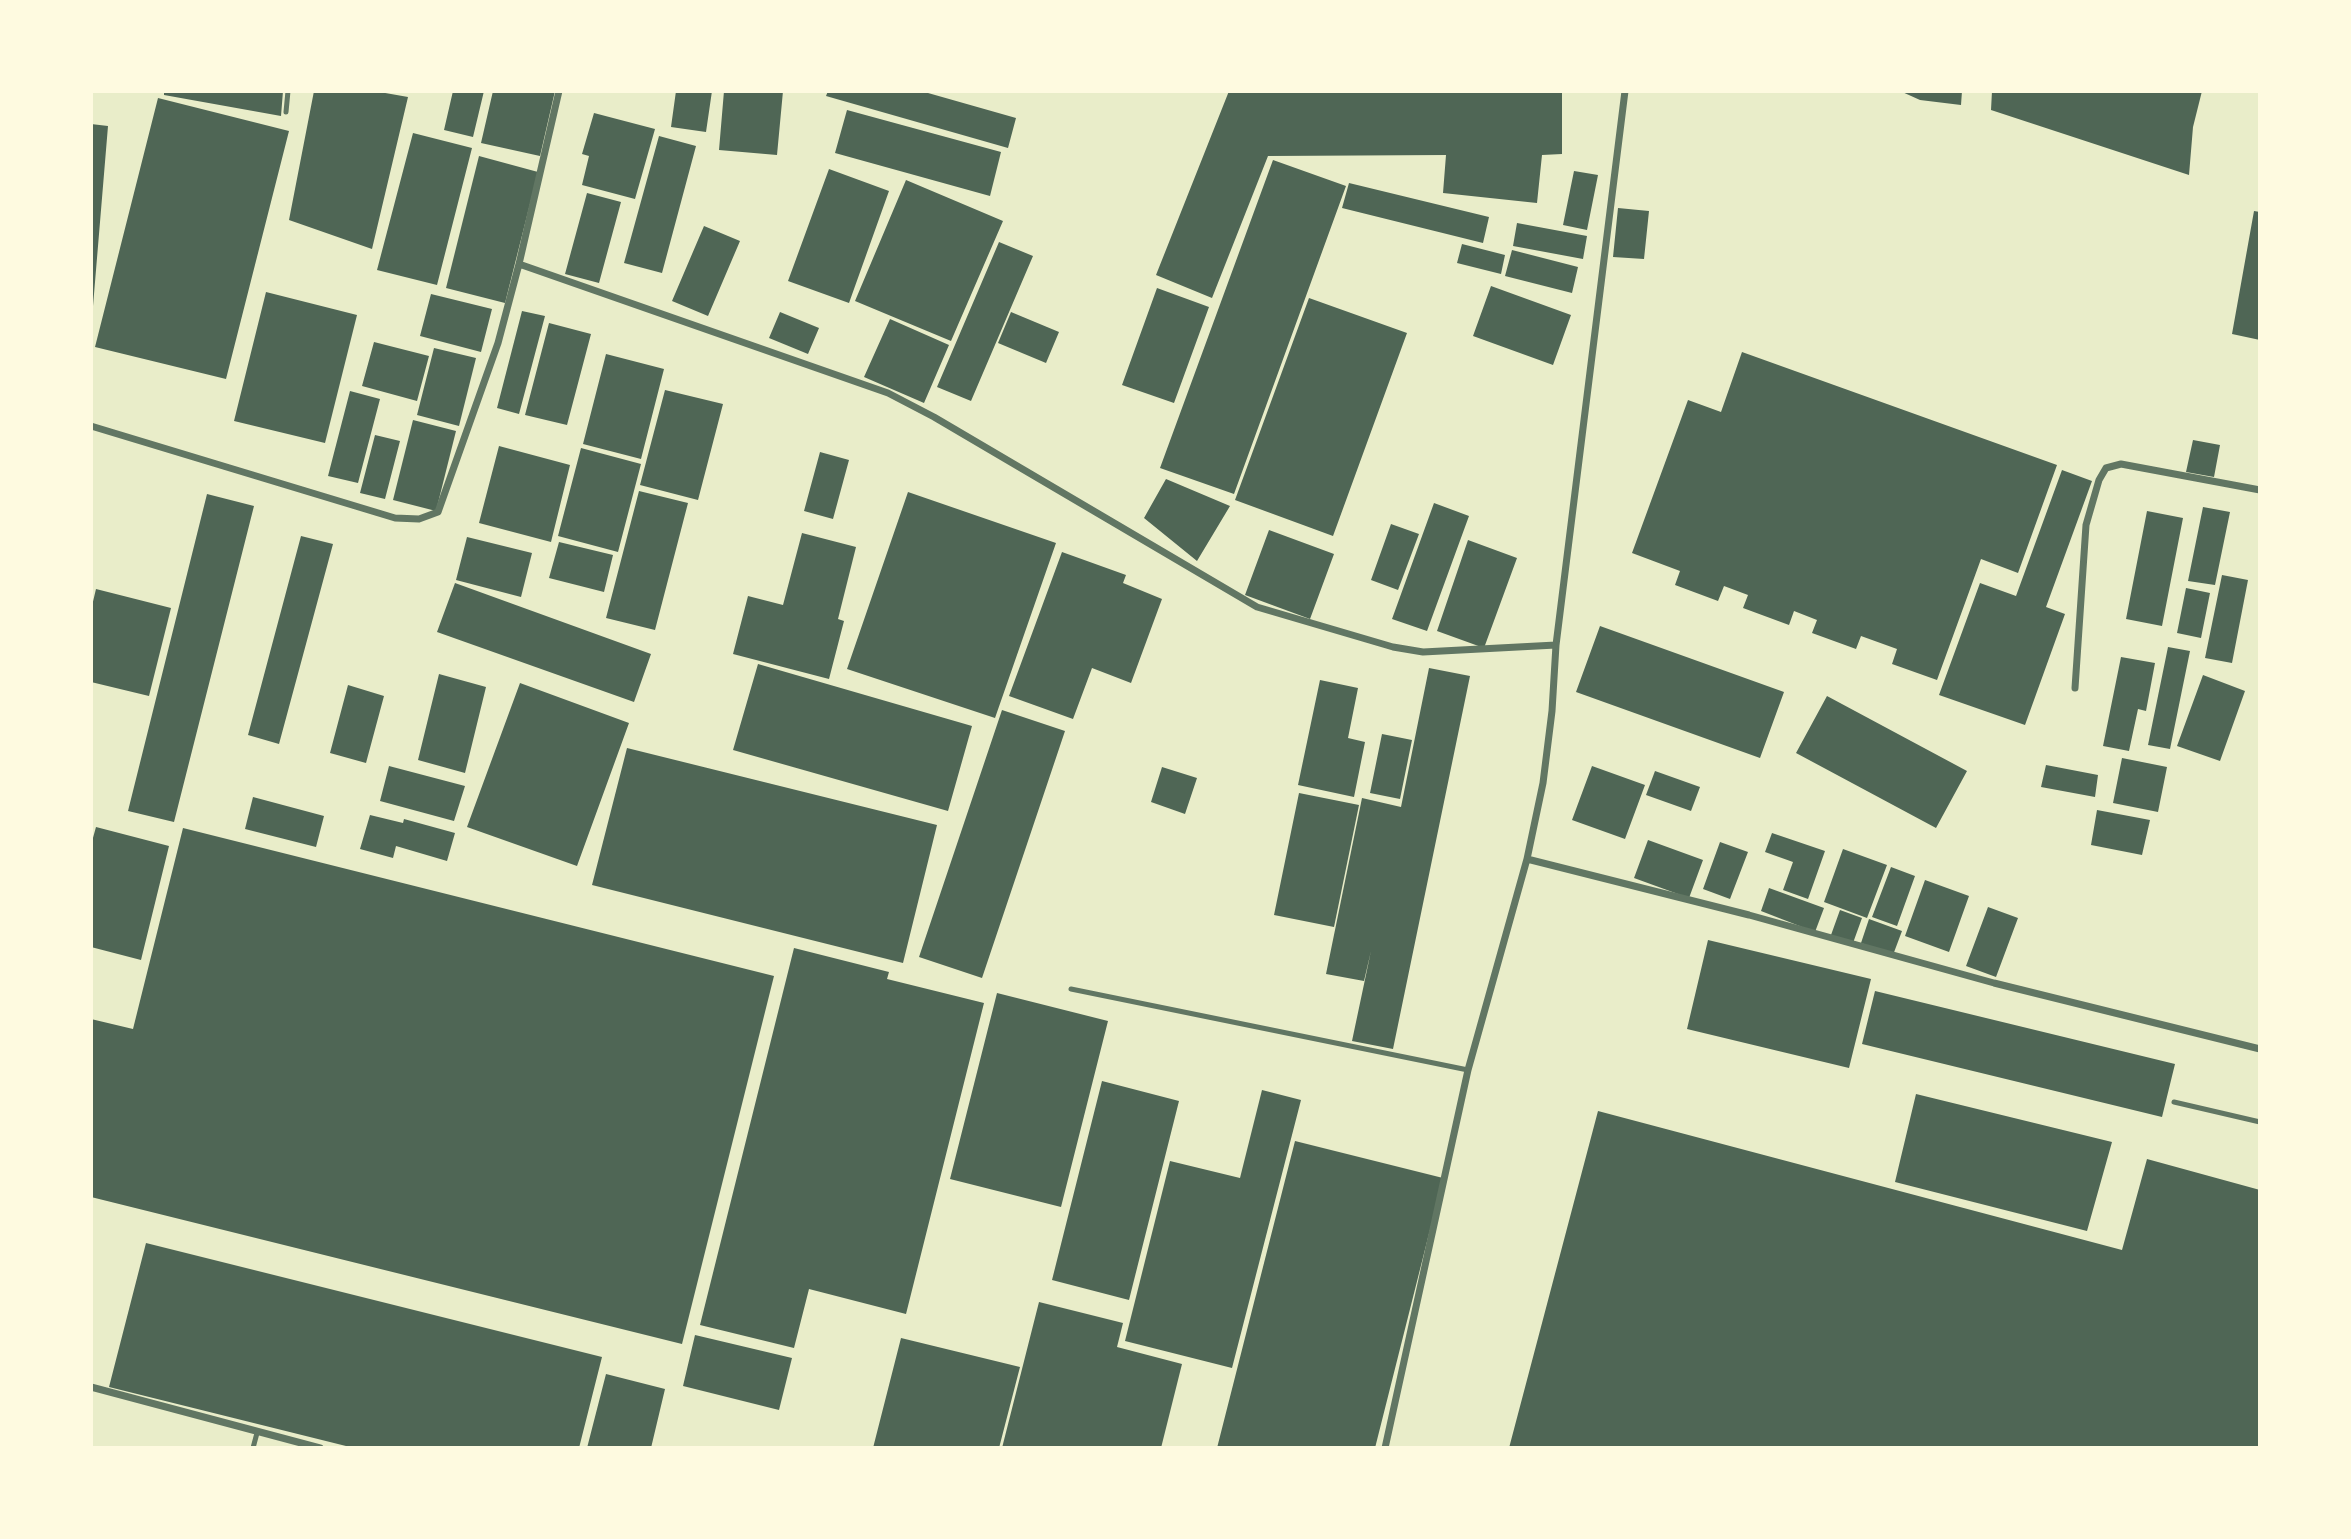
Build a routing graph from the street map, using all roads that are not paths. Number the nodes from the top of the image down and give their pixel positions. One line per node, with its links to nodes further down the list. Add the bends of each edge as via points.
1 (288, 91): 4 (lane)
2 (559, 91): 5 (street)
3 (1625, 91): 8 (street)
4 (286, 112)
5 (519, 264): 6 (street, via 498,343 438,512 419,519 395,518); 8 (street, via 888,393 1257,607 1393,648 1423,652)
6 (91, 426)
7 (2260, 489): 9 (street, via 2121,464 2106,468 2086,525)
8 (1556, 645): 10 (street, via 1543,783)
9 (2075, 688)
10 (1527, 859): 12 (street); 13 (street)
11 (1071, 989): 13 (lane)
12 (2260, 1049)
13 (1468, 1070): 20 (street)
14 (2174, 1102): 15 (lane)
15 (2260, 1122)
16 (91, 1387): 17 (street)
17 (257, 1433): 18 (lane); 19 (street)
18 (253, 1448)
19 (320, 1448)
20 (1385, 1448)

